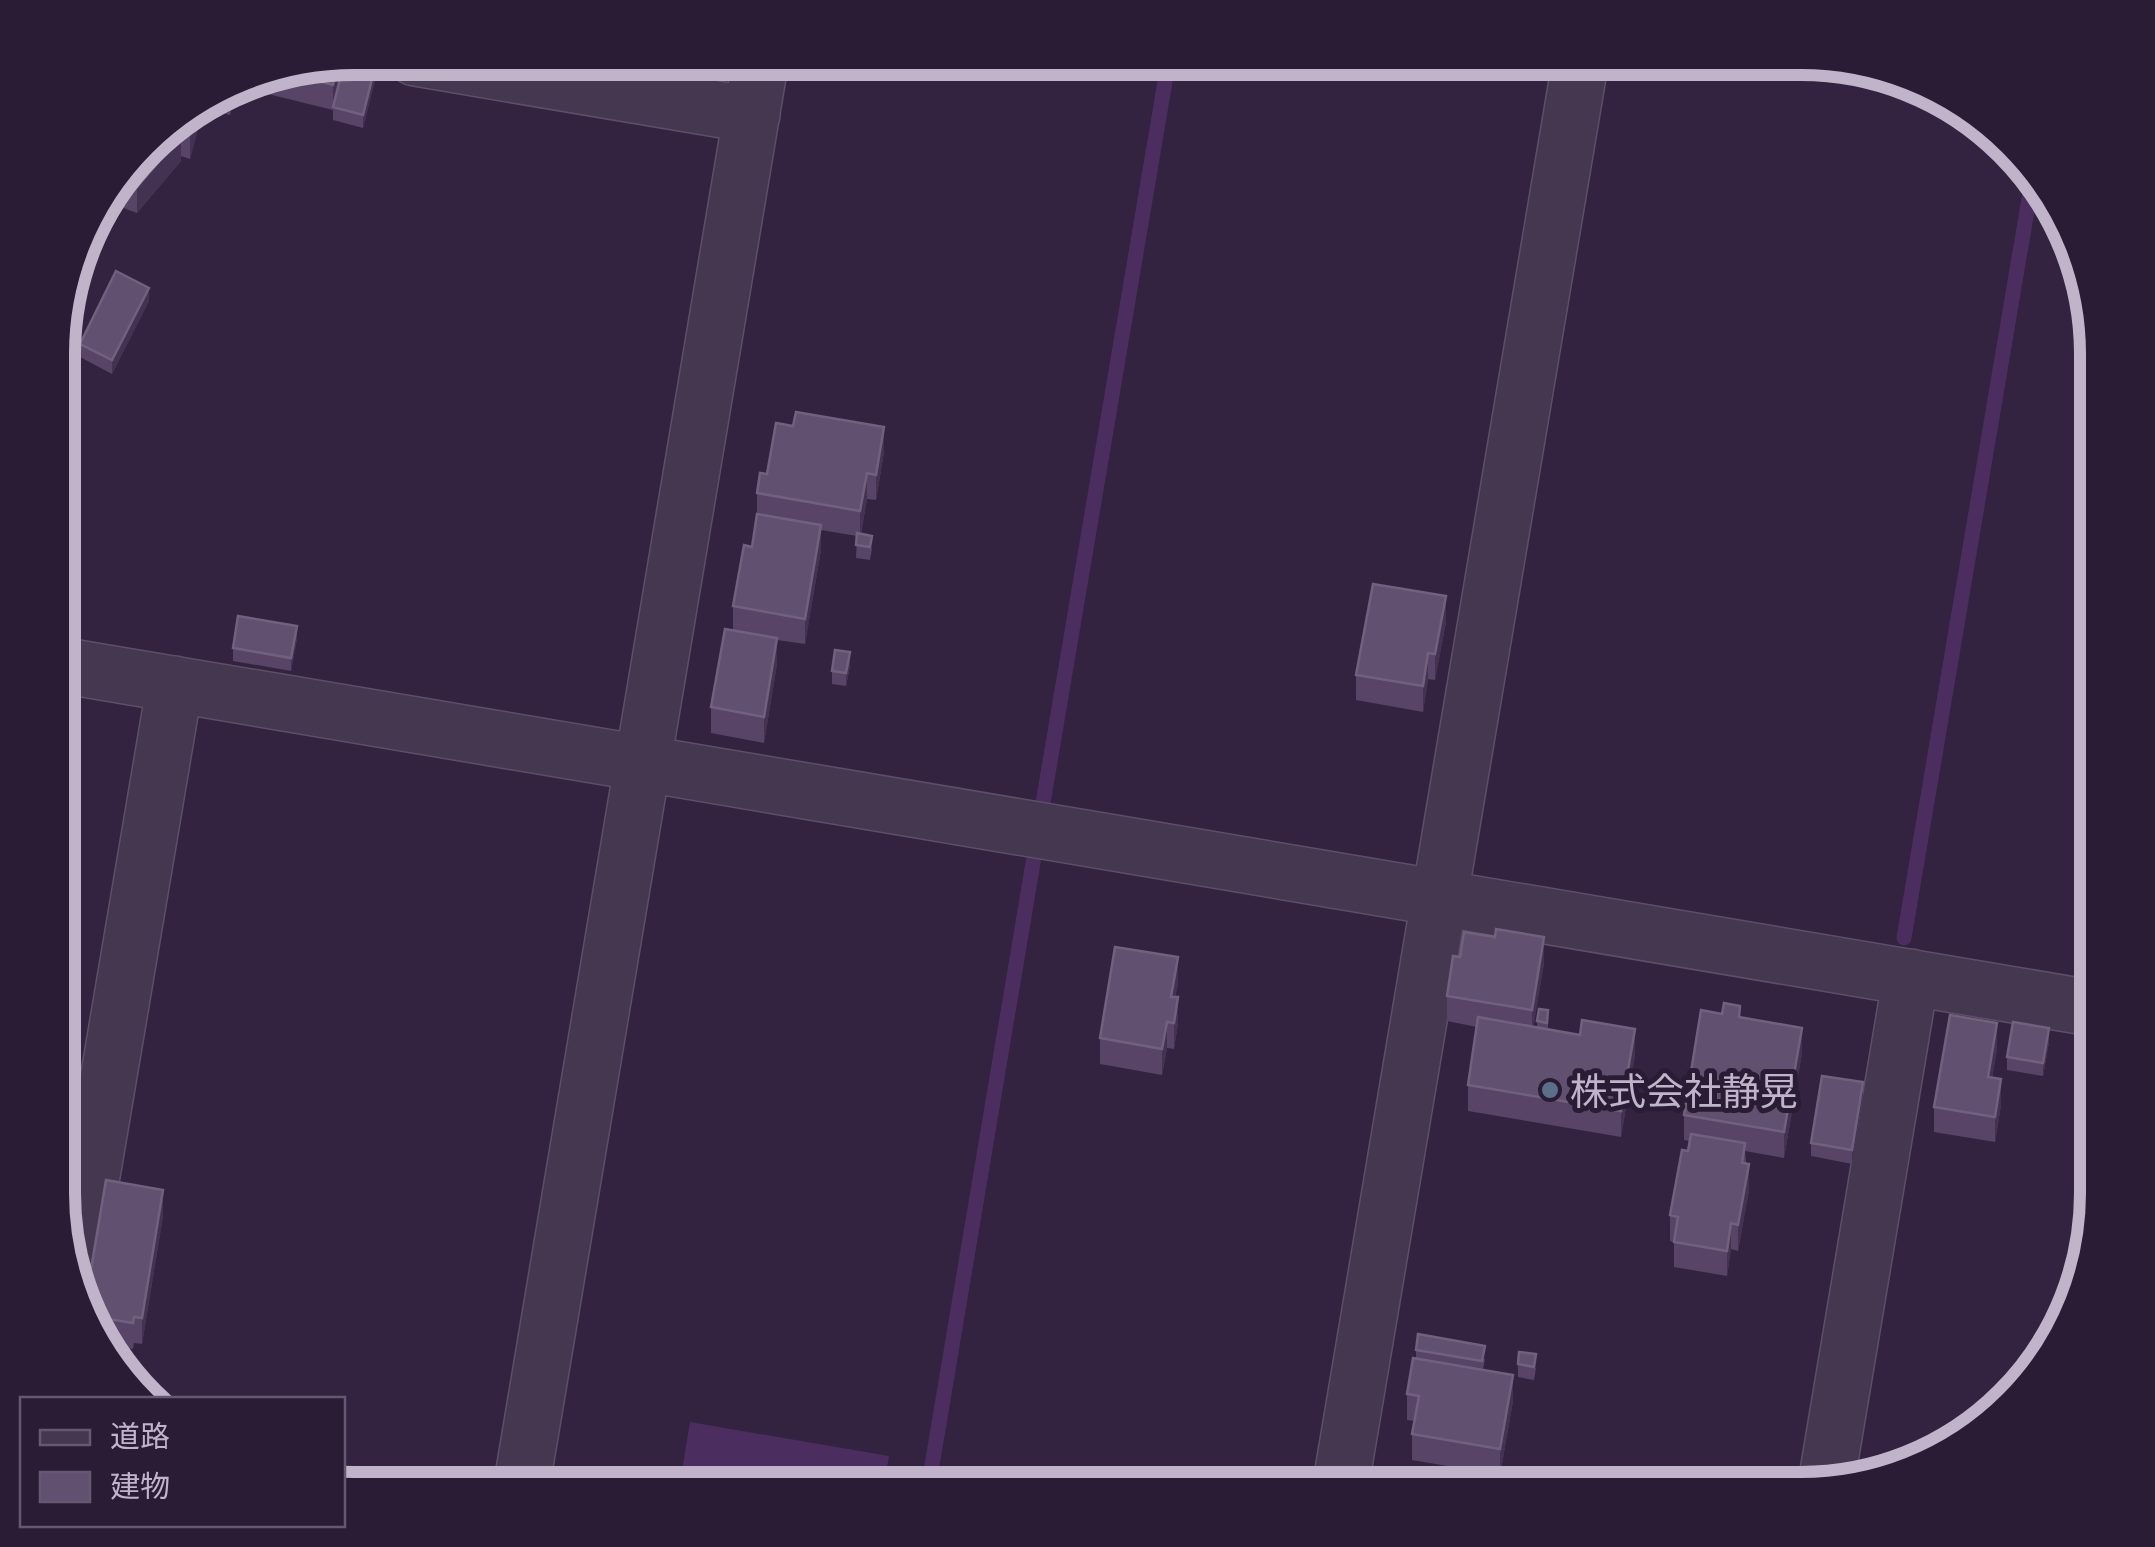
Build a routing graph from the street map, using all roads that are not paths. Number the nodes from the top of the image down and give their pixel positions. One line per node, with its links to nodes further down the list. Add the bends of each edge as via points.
1 (516, 75): 4 (street)
2 (759, 75): 4 (street)
3 (1578, 76): 8 (street)
4 (752, 115): 7 (street)
5 (75, 668): 6 (street)
6 (175, 684): 7 (street); 11 (street)
7 (642, 763): 8 (street); 13 (street)
8 (1440, 898): 9 (street); 14 (street)
9 (1911, 978): 10 (street); 12 (street)
10 (2079, 1006)
11 (80, 1247)
12 (1828, 1470)
13 (524, 1471)
14 (1343, 1472)

